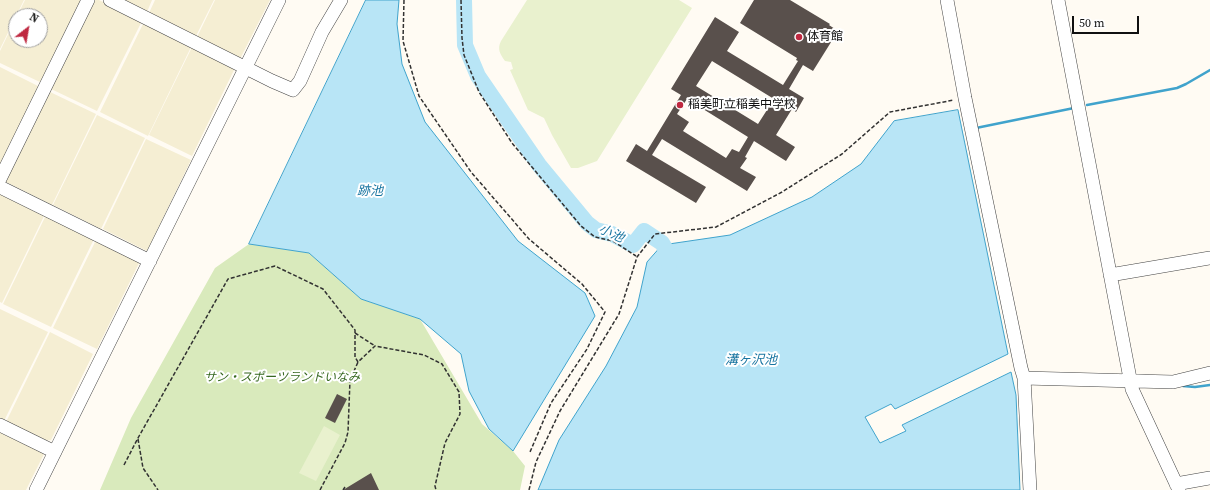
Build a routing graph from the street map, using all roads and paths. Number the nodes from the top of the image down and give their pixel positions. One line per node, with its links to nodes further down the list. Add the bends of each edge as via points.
1 (88, 0): 11 (street)
2 (110, 0): 9 (street)
3 (279, 0): 9 (street)
4 (340, 0): 9 (street, via 300,81 293,90)
5 (404, 0): 26 (path, via 403,41 419,96 471,172 495,200 529,239 582,284 605,312 587,349 551,403)
6 (461, 0): 13 (path, via 464,55 479,92 512,143 581,226 595,237 613,241)
7 (947, 0): 10 (street)
8 (1058, 0): 16 (street)
9 (246, 67): 15 (street)
10 (965, 98): 13 (path, via 890,112 842,154 782,192 716,227 656,234); 21 (street)
11 (0, 179)
12 (0, 187): 15 (street)
13 (637, 257): 36 (path, via 619,314 560,411 536,462)
14 (1210, 258): 16 (street)
15 (150, 261): 25 (street)
16 (1110, 275): 22 (street)
17 (355, 333): 18 (path); 19 (path, via 355,357); 24 (path, via 323,289 275,266 228,279)
18 (375, 346): 19 (path); 35 (path, via 424,355 442,364 459,392 460,414 445,443)
19 (358, 362): 33 (path, via 350,380 348,432 345,443)
20 (1210, 373): 22 (street, via 1173,382)
21 (1024, 378): 22 (street); 37 (street)
22 (1130, 380): 30 (street)
23 (0, 425): 25 (street)
24 (138, 438): 27 (path); 32 (path, via 143,468)
25 (55, 452): 31 (street)
26 (530, 452)
27 (124, 465)
28 (1210, 478): 30 (street)
29 (345, 487): 34 (path)
30 (1178, 487)
31 (36, 490)
32 (158, 490)
33 (320, 490)
34 (343, 490)
35 (436, 490)
36 (529, 490)
37 (1030, 490)

